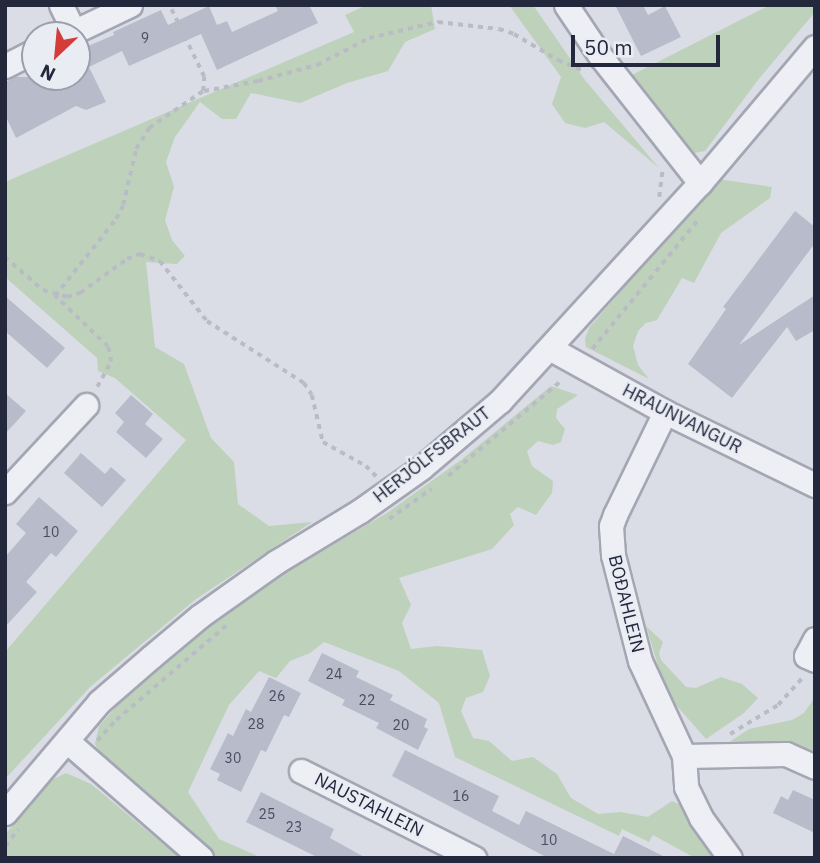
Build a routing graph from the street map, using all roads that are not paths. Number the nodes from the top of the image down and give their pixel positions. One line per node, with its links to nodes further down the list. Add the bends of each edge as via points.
1 (130, 5): 3 (street)
2 (566, 5): 7 (street)
3 (91, 24)
4 (815, 47): 7 (street, HERJÓLFSBRAUT)
5 (21, 58): 6 (street)
6 (5, 66)
7 (700, 183): 8 (street, HERJÓLFSBRAUT)
8 (551, 349): 10 (street, HRAUNVANGUR); 15 (street, HERJÓLFSBRAUT, via 470,429 390,490 275,562 201,616 99,702)
9 (86, 405): 12 (street)
10 (665, 412): 11 (street, HRAUNVANGUR); 16 (street, BOÐAHLEIN, via 615,515 612,545 640,661)
11 (815, 485)
12 (5, 492)
13 (815, 639): 14 (street, via 806,656)
14 (812, 665)
15 (75, 748): 19 (street, HERJÓLFSBRAUT); 20 (street)
16 (684, 757): 17 (street, via 786,754); 22 (street, BOÐAHLEIN, via 687,787 701,818)
17 (815, 767)
18 (301, 771): 21 (street, NAUSTAHLEIN)
19 (13, 820)
20 (201, 858)
21 (474, 858)
22 (730, 858)

